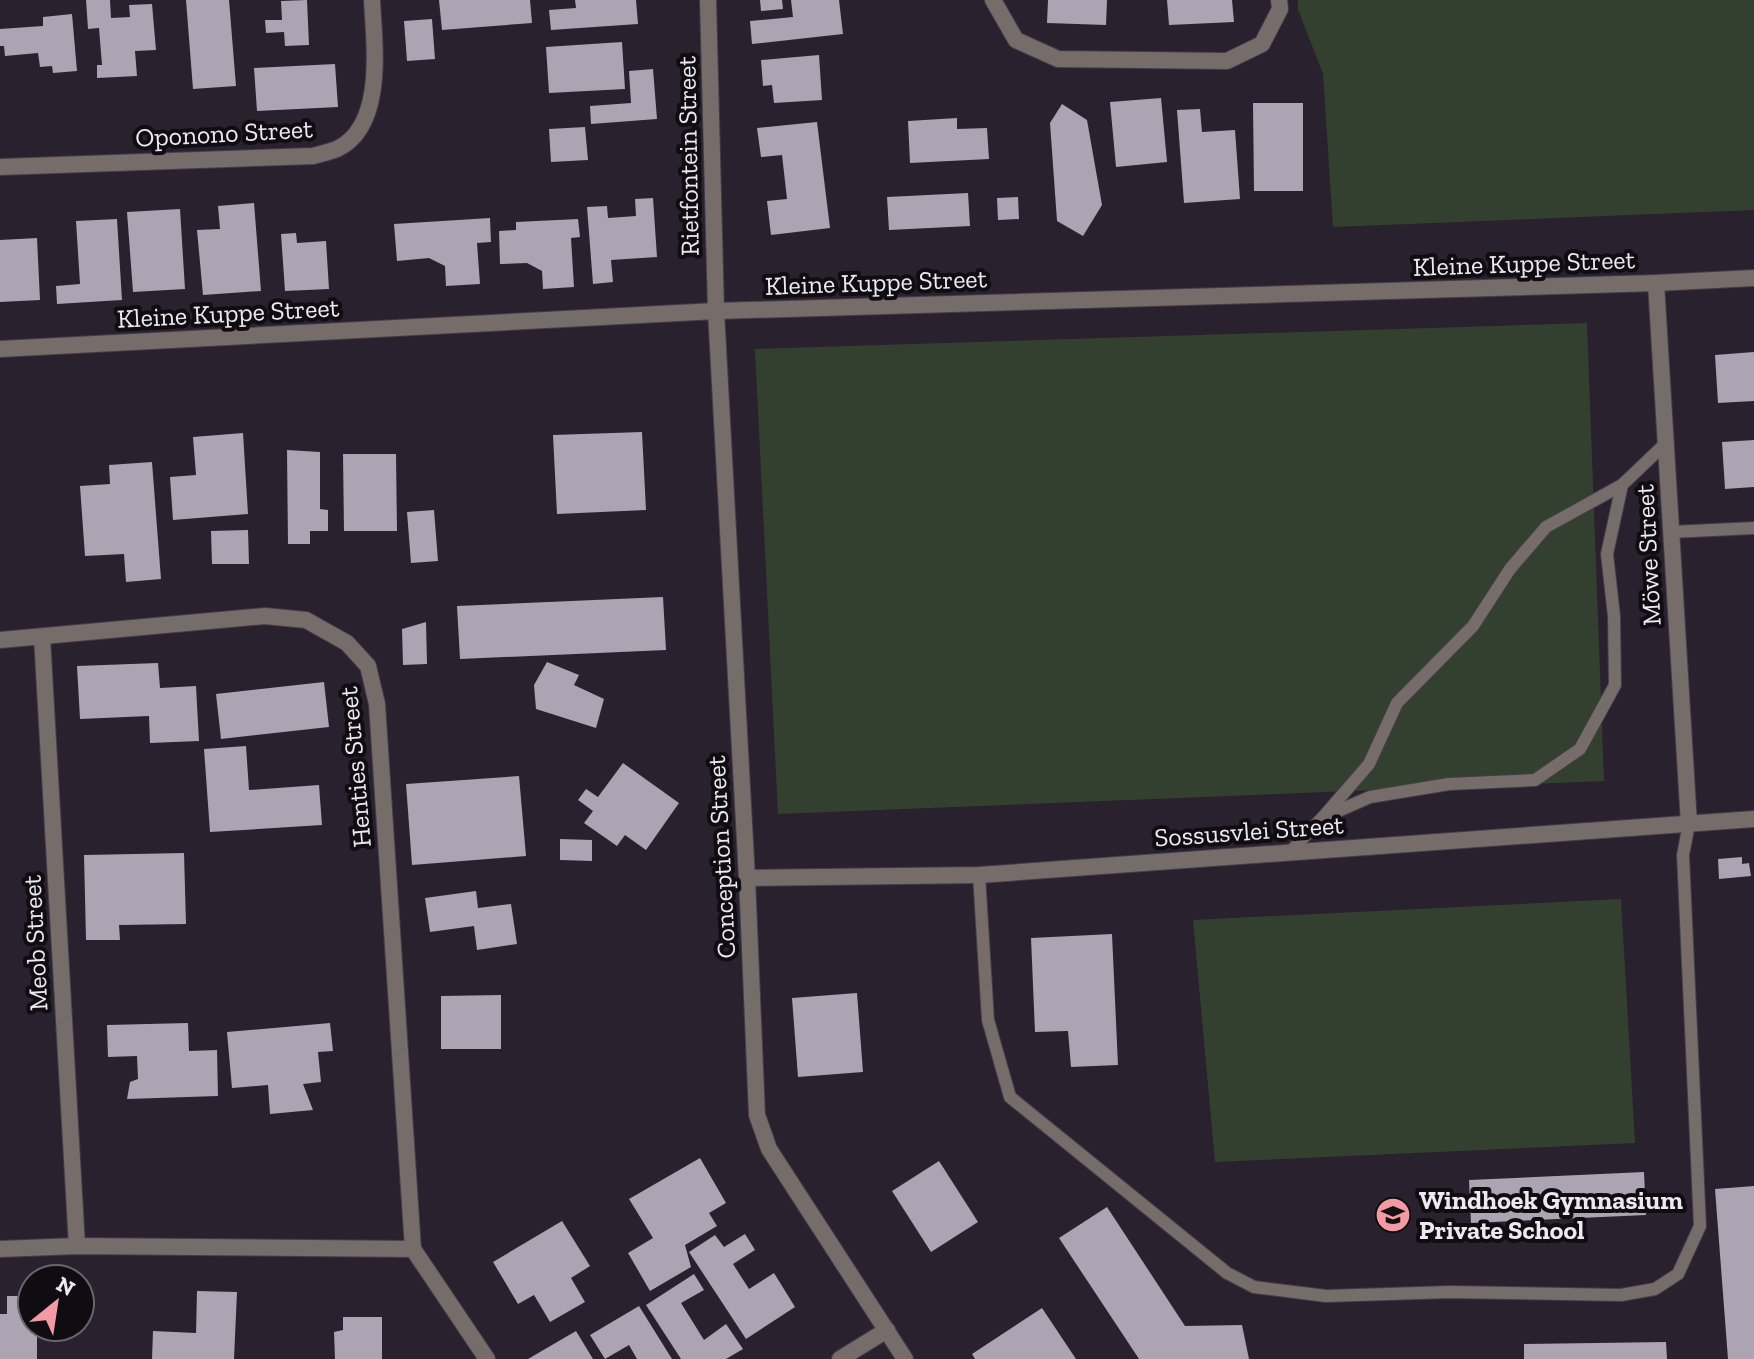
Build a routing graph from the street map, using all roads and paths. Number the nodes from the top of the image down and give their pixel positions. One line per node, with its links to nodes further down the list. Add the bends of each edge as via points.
1 (372, 0): 5 (street, Oponono Street, via 375,69 370,107 339,148 313,156)
2 (708, 0): 8 (street, Rietfontein Street)
3 (993, 0): 4 (street, via 1016,40 1058,59 1227,61 1262,44 1280,9)
4 (1279, 0)
5 (0, 167)
6 (1754, 278): 7 (street, Kleine Kuppe Street)
7 (1656, 283): 8 (street, Kleine Kuppe Street); 10 (street, Möwe Street)
8 (716, 311): 9 (street, Kleine Kuppe Street); 21 (street, Conception Street)
9 (0, 349)
10 (1666, 443): 11 (lane); 13 (street, Möwe Street)
11 (1622, 485): 16 (lane, via 1546,527 1510,569 1473,626 1397,703 1369,764); 16 (lane, via 1607,554 1615,685 1580,749 1535,780 1449,784 1370,797)
12 (1754, 528): 13 (lane)
13 (1671, 532): 18 (street, Möwe Street)
14 (42, 637): 15 (street, Henties Street); 22 (street, Meob Street); 24 (street, Henties Street, via 265,616 306,620 347,643 368,666 377,704)
15 (0, 640)
16 (1322, 818): 19 (lane)
17 (1754, 819): 18 (street, Sossusvlei Street)
18 (1689, 824): 19 (street, Sossusvlei Street); 20 (lane, via 1683,855 1700,1226 1678,1274 1655,1289 1621,1295 1326,1296 1254,1287 1227,1273 1010,1097 988,1020)
19 (1290, 852): 20 (street, Sossusvlei Street)
20 (979, 875): 21 (street, Sossusvlei Street)
21 (747, 878): 25 (street, Conception Street, via 754,1077 762,1132)
22 (77, 1246): 23 (street); 24 (street)
23 (0, 1249)
24 (413, 1249): 26 (street)
25 (887, 1330): 27 (street); 28 (street, Conception Street)
26 (487, 1359)
27 (840, 1359)
28 (905, 1359)

